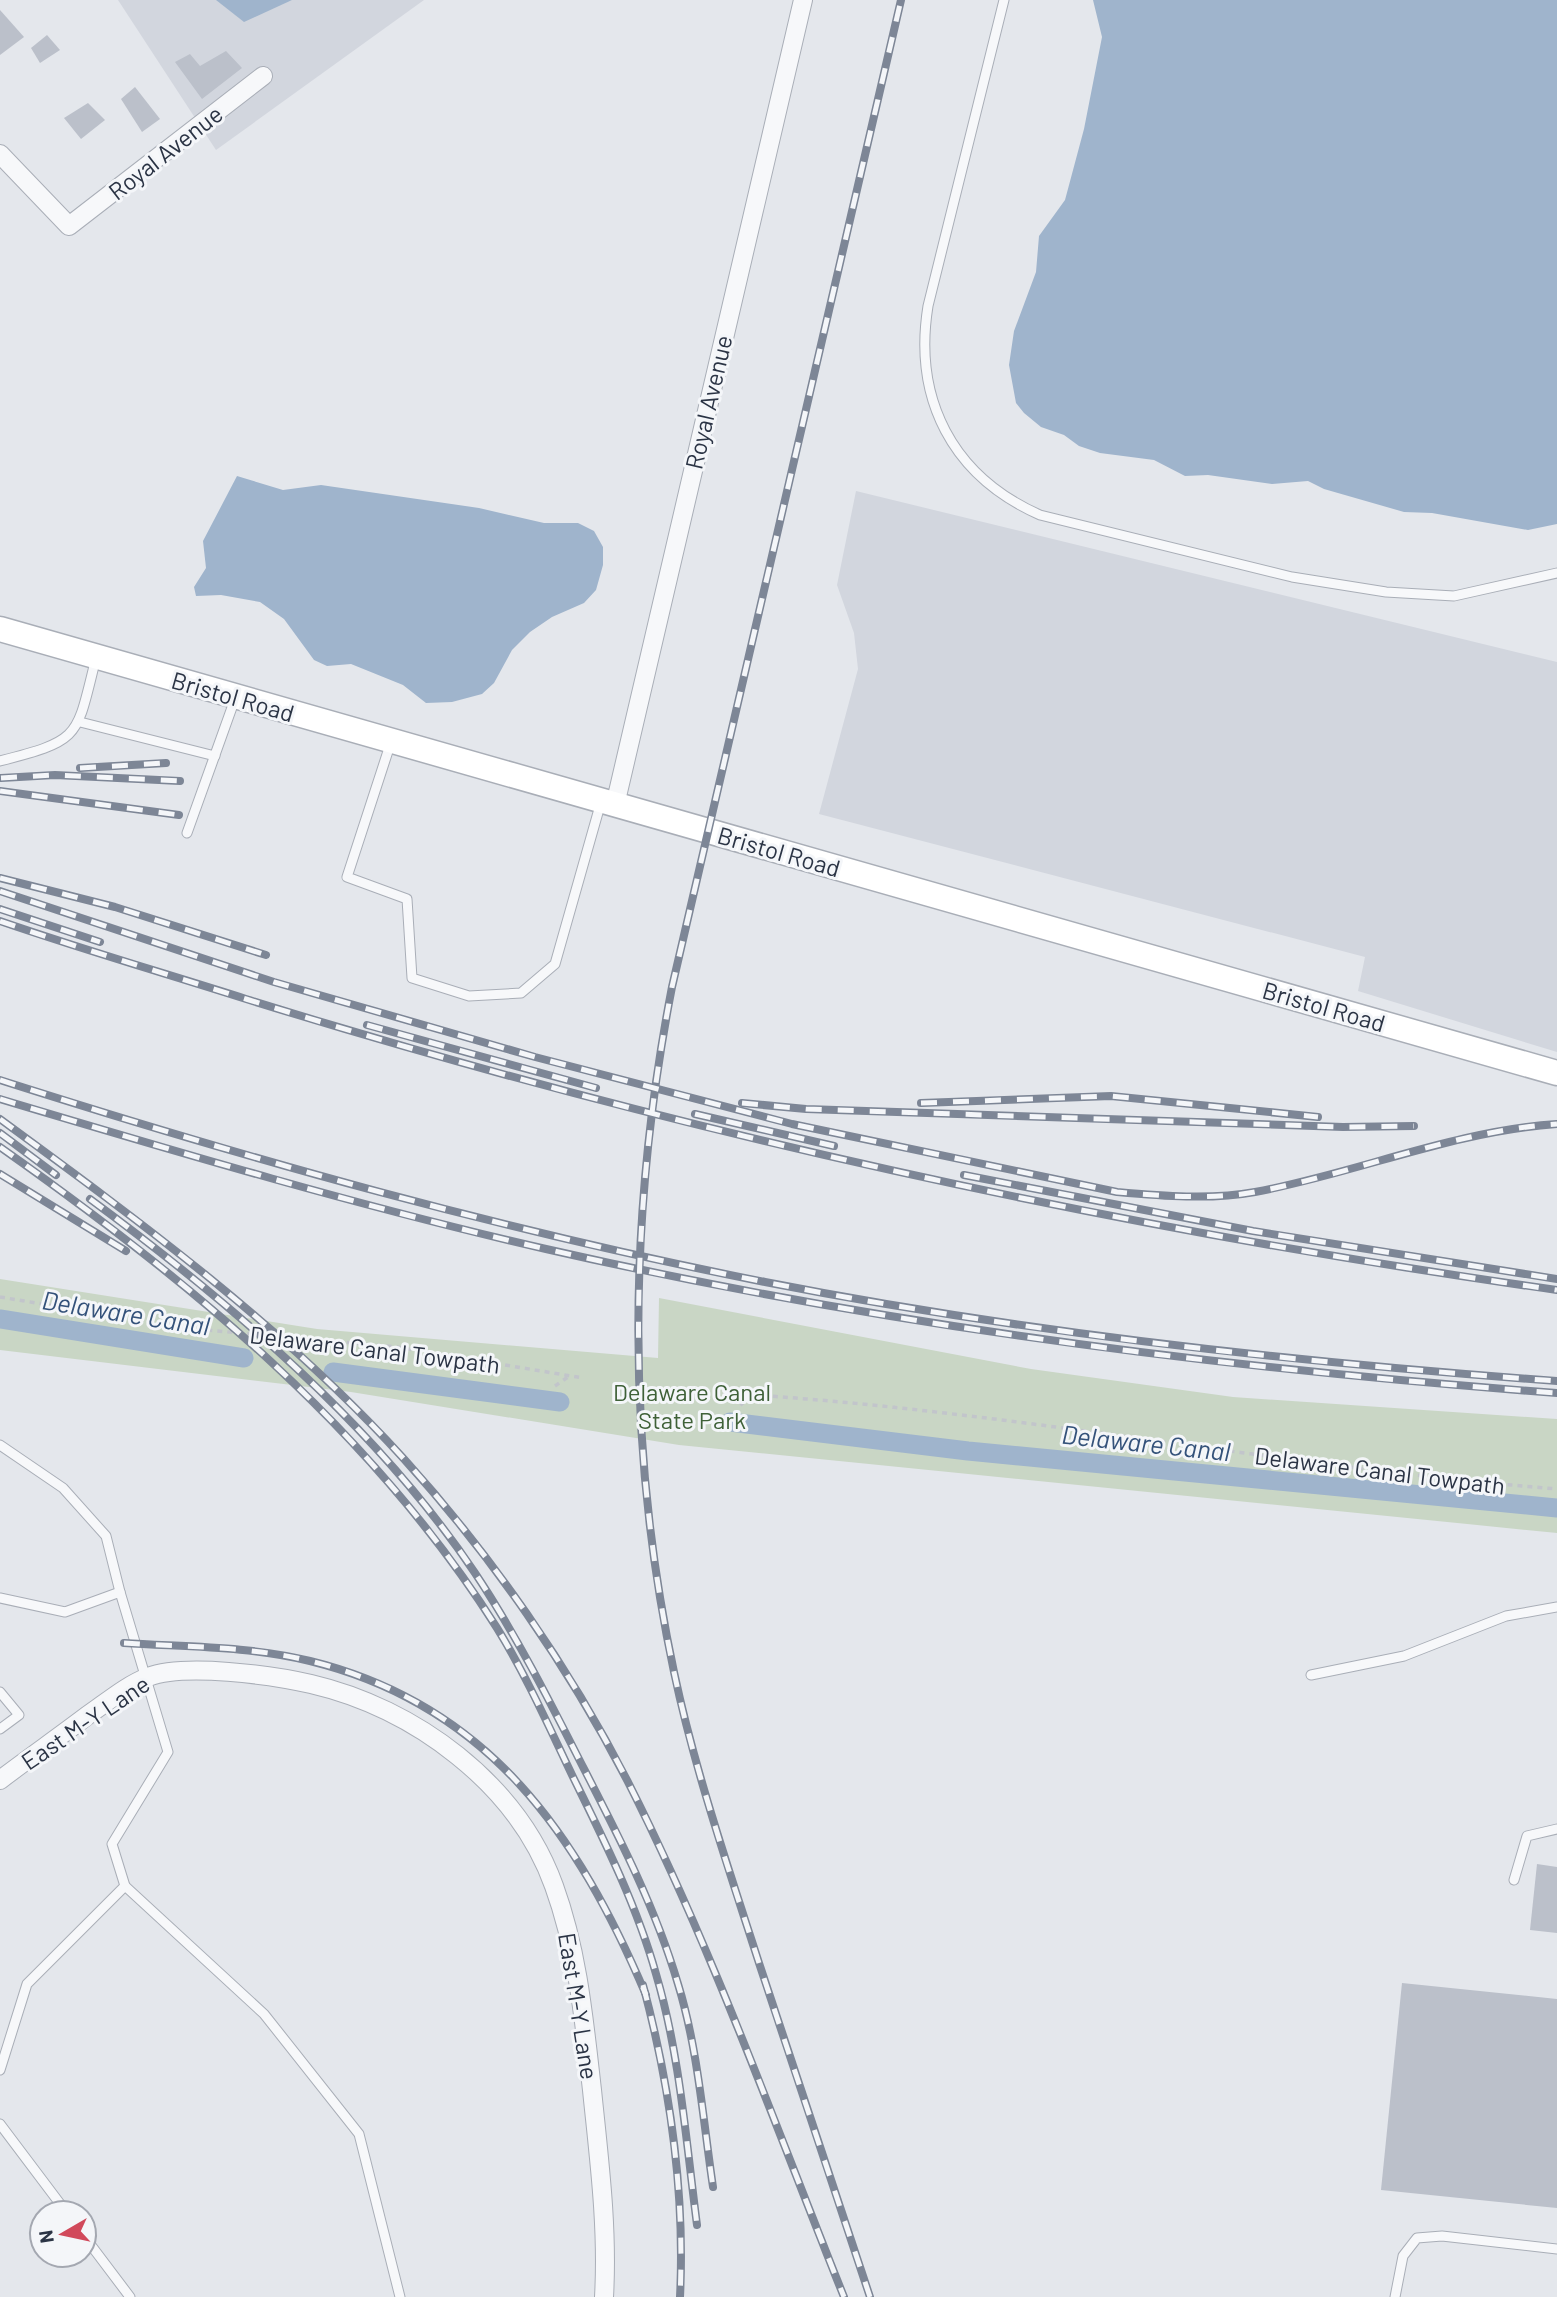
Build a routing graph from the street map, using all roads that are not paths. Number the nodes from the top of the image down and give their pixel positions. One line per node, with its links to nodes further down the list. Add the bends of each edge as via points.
1 (803, 0): 13 (street, Royal Avenue)
2 (1004, 0): 5 (lane, via 928,306 924,342 927,379 937,414 978,475 1023,507 1057,520 1292,577 1386,592 1454,596)
3 (263, 76): 4 (street, Royal Avenue, via 69,226)
4 (0, 154)
5 (1557, 573)
6 (0, 629): 7 (main road, Bristol Road)
7 (97, 657): 8 (main road, Bristol Road); 9 (lane)
8 (236, 696): 10 (main road, Bristol Road); 11 (lane)
9 (80, 722): 11 (lane); 12 (lane, via 49,749)
10 (391, 741): 13 (main road, Bristol Road); 13 (lane, via 347,877 407,899 412,978 469,996 521,993 555,964)
11 (215, 756): 14 (lane)
12 (0, 761)
13 (608, 803): 15 (main road, Bristol Road)
14 (187, 832)
15 (1557, 1073)
16 (0, 1445): 17 (lane, via 63,1488 106,1536)
17 (120, 1592): 18 (lane, via 65,1612); 21 (lane)
18 (0, 1598)
19 (1557, 1607): 20 (lane, via 1506,1616 1404,1656)
20 (1311, 1675)
21 (144, 1678): 24 (street, East M-Y Lane); 27 (lane, via 169,1752 112,1844); 35 (street, East M-Y Lane, via 173,1671 211,1672 294,1681 354,1696 445,1746 517,1819 553,1883 580,1983 605,2216)
22 (0, 1692): 23 (lane, via 19,1715)
23 (0, 1729)
24 (0, 1780)
25 (1557, 1829): 26 (lane, via 1527,1836)
26 (1514, 1880)
27 (125, 1886): 28 (lane, via 27,1984); 34 (lane, via 264,2014 359,2134)
28 (0, 2070)
29 (0, 2124): 30 (lane)
30 (56, 2199)
31 (1557, 2249): 36 (lane, via 1442,2236 1417,2238 1403,2256)
32 (98, 2254): 33 (lane)
33 (130, 2297)
34 (400, 2297)
35 (604, 2297)
36 (1395, 2297)

